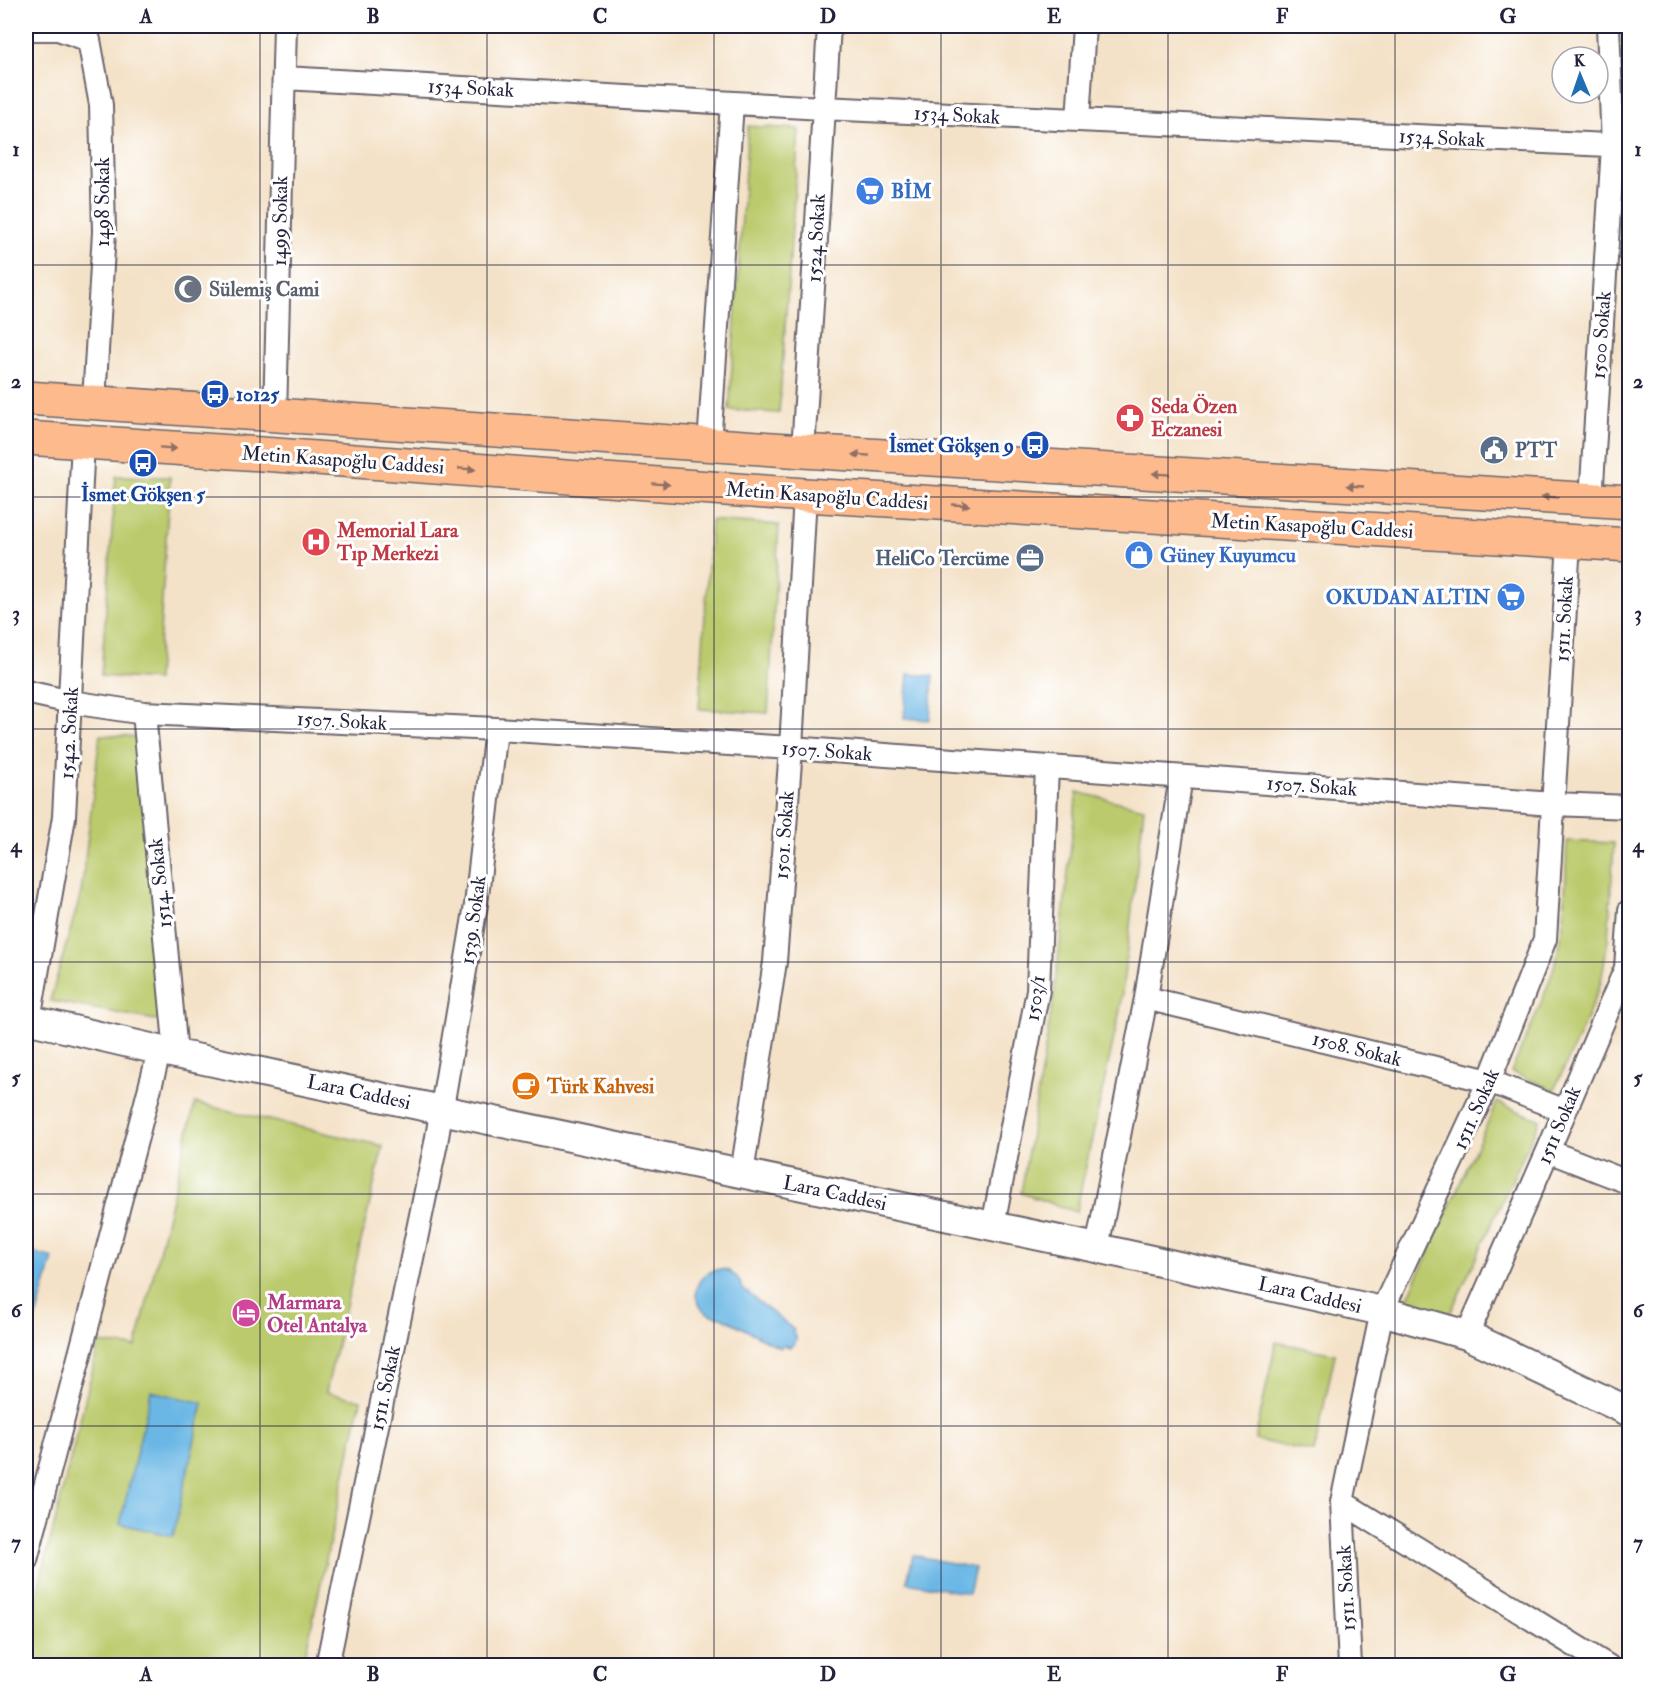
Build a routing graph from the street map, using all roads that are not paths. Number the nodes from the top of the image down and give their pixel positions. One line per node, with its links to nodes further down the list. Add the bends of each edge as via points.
1 (285, 26): 7 (street, 1499 Sokak)
2 (829, 26): 9 (street, 1524 Sokak)
3 (1084, 26): 10 (street)
4 (1608, 26): 11 (street, 1500 Sokak)
5 (58, 27): 6 (street); 13 (street, 1498 Sokak, via 90,40 101,105 104,232)
6 (26, 29)
7 (284, 78): 8 (street, 1534 Sokak); 14 (street, 1499 Sokak)
8 (732, 103): 9 (street, 1534 Sokak); 17 (street)
9 (823, 108): 10 (street, 1534 Sokak); 18 (street, 1524 Sokak)
10 (1078, 120): 11 (street, 1534 Sokak)
11 (1621, 146): 20 (street, 1500 Sokak)
12 (26, 398): 13 (main road, Metin Kasapoğlu Caddesi)
13 (94, 401): 14 (main road, Metin Kasapoğlu Caddesi)
14 (275, 416): 17 (main road, Metin Kasapoğlu Caddesi)
15 (26, 438): 16 (main road, Metin Kasapoğlu Caddesi)
16 (84, 442): 19 (main road, Metin Kasapoğlu Caddesi, one-way to 19); 25 (street, 1542. Sokak)
17 (709, 444): 18 (main road, Metin Kasapoğlu Caddesi)
18 (803, 451): 20 (main road, Metin Kasapoğlu Caddesi, one-way to 18)
19 (805, 495): 22 (main road, Metin Kasapoğlu Caddesi, one-way to 22); 28 (street, 1501. Sokak)
20 (1591, 500): 21 (main road, Metin Kasapoğlu Caddesi)
21 (1629, 502)
22 (1569, 542): 23 (main road, Metin Kasapoğlu Caddesi); 31 (street, 1511. Sokak)
23 (1629, 545)
24 (26, 692): 25 (street, 1507. Sokak)
25 (71, 702): 26 (street, 1507. Sokak); 35 (street, 1542. Sokak, via 64,817)
26 (144, 713): 27 (street, 1507. Sokak); 36 (street, 1514. Sokak)
27 (496, 729): 28 (street, 1507. Sokak); 38 (street, 1539. Sokak, via 476,905)
28 (790, 748): 29 (street, 1507. Sokak); 41 (street, 1501. Sokak, via 775,962)
29 (1047, 766): 30 (street, 1507. Sokak); 43 (street, 1503/1, via 1038,990)
30 (1181, 777): 31 (street, 1507. Sokak); 34 (street)
31 (1553, 804): 32 (street, 1507. Sokak); 37 (street, 1511. Sokak, via 1545,939)
32 (1629, 807)
33 (1629, 910): 39 (street, 1511 Sokak, via 1626,968)
34 (1146, 998): 37 (street, 1508. Sokak); 44 (street)
35 (27, 1020): 36 (street, Lara Caddesi)
36 (168, 1052): 38 (street, Lara Caddesi); 49 (street)
37 (1489, 1081): 39 (street, 1508. Sokak); 45 (street, 1511. Sokak)
38 (442, 1110): 41 (street, Lara Caddesi); 50 (street, 1511. Sokak)
39 (1565, 1111): 40 (street, 1511 Sokak)
40 (1548, 1151): 42 (street); 46 (street, 1511 Sokak)
41 (742, 1173): 43 (street, Lara Caddesi)
42 (1629, 1183)
43 (993, 1226): 44 (street, Lara Caddesi)
44 (1097, 1248): 45 (street, Lara Caddesi)
45 (1382, 1311): 46 (street, Lara Caddesi); 48 (street, 1511. Sokak)
46 (1467, 1335): 47 (street, Lara Caddesi)
47 (1629, 1412)
48 (1342, 1502): 51 (street, 1511. Sokak); 52 (street)
49 (26, 1560)
50 (327, 1665)
51 (1350, 1665)
52 (1608, 1665)

